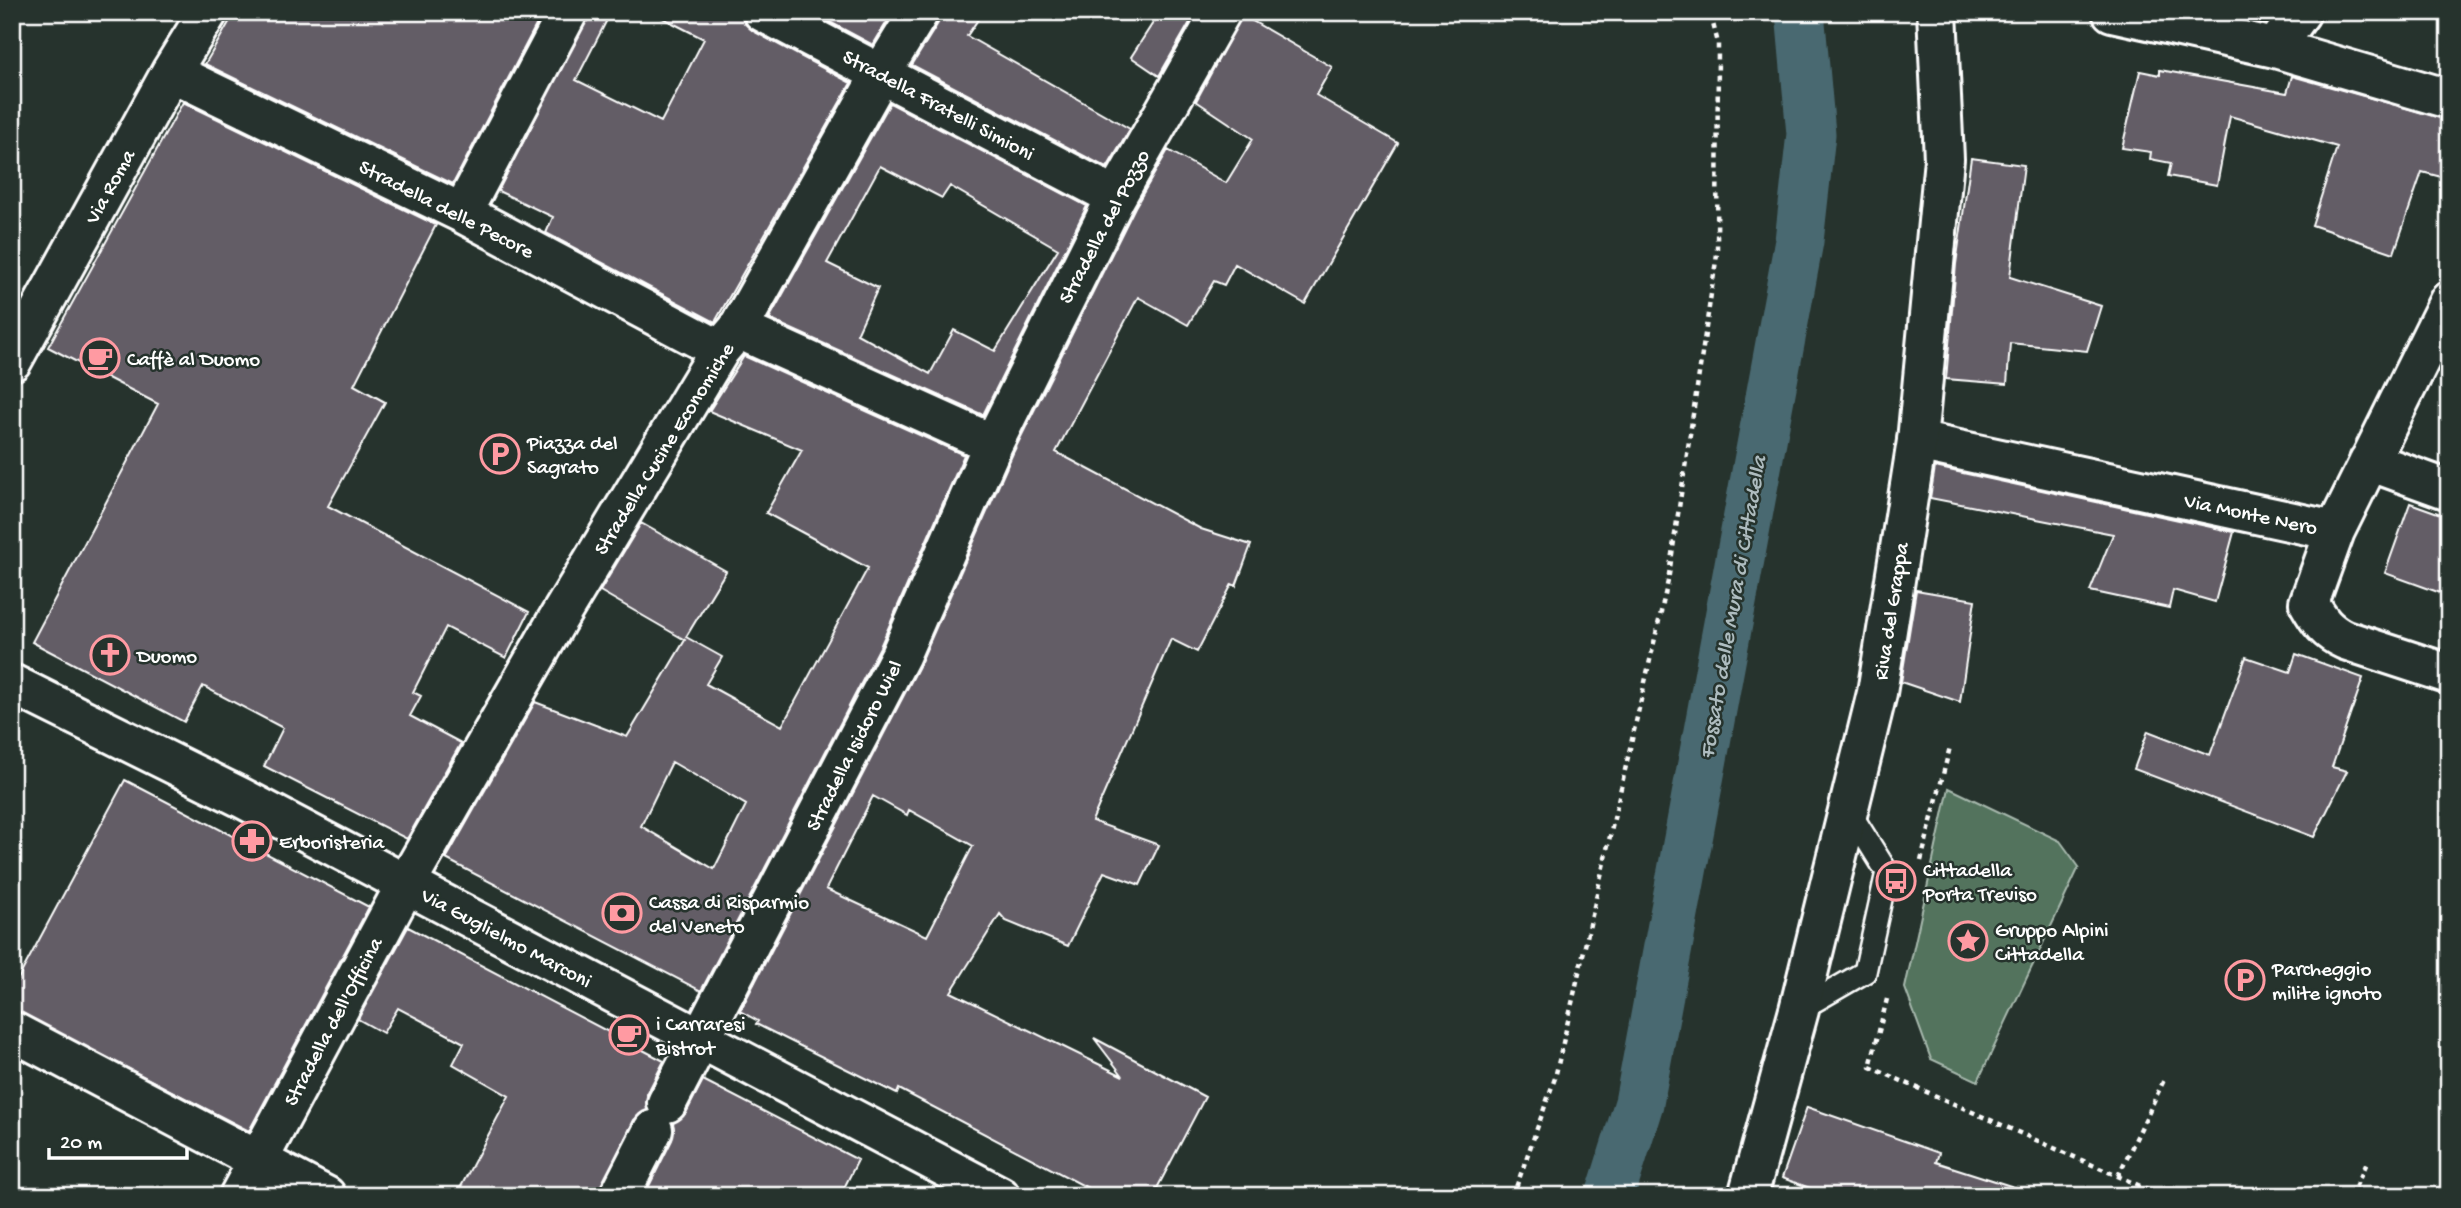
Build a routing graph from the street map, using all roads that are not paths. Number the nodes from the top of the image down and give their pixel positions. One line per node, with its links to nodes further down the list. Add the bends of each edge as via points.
1 (208, 12): 10 (street, Via Roma)
2 (568, 12): 14 (street)
3 (762, 12): 11 (street, Stradella Fratelli Simioni)
4 (919, 12): 11 (street, Stradella Cucine Economiche)
5 (1221, 12): 13 (street, Stradella del Pozzo)
6 (1937, 12): 18 (street, Riva del Grappa, via 1944,159)
7 (2112, 12): 9 (street)
8 (2301, 12): 9 (street)
9 (2275, 48): 12 (street)
10 (171, 72): 14 (street, Stradella delle Pecore); 17 (street, Via Roma)
11 (882, 72): 13 (street, Stradella Fratelli Simioni); 16 (street, Stradella Cucine Economiche)
12 (2449, 99)
13 (1116, 197): 19 (street, Stradella del Pozzo)
14 (462, 213): 16 (street, Stradella delle Pecore)
15 (2449, 301): 20 (street, Via Monte Nero)
16 (729, 340): 19 (street, Stradella delle Pecore); 26 (street, Stradella Cucine Economiche, via 556,622)
17 (12, 361)
18 (1917, 441): 22 (street, Via Monte Nero); 25 (street, Riva del Grappa, via 1877,693)
19 (993, 444): 29 (street, Stradella Isidoro Wiel, via 900,656)
20 (2369, 461): 21 (street); 22 (street, Via Monte Nero)
21 (2449, 490)
22 (2335, 531): 23 (street, via 2309,603 2317,618 2329,633 2345,640)
23 (2449, 674)
24 (12, 684): 26 (street, Via Guglielmo Marconi)
25 (1849, 811): 27 (street, Riva del Grappa); 27 (lane, via 1887,872 1874,939 1865,972)
26 (406, 884): 29 (street, Via Guglielmo Marconi); 30 (street, Stradella dell'Officina)
27 (1800, 1010): 35 (street, Riva del Grappa)
28 (12, 1031): 30 (street)
29 (700, 1039): 33 (street, Stradella Isidoro Wiel); 34 (street, Via Guglielmo Marconi)
30 (258, 1160): 31 (street, Stradella dell'Officina); 32 (street)
31 (239, 1196)
32 (326, 1196)
33 (619, 1196)
34 (1000, 1196)
35 (1748, 1196)

